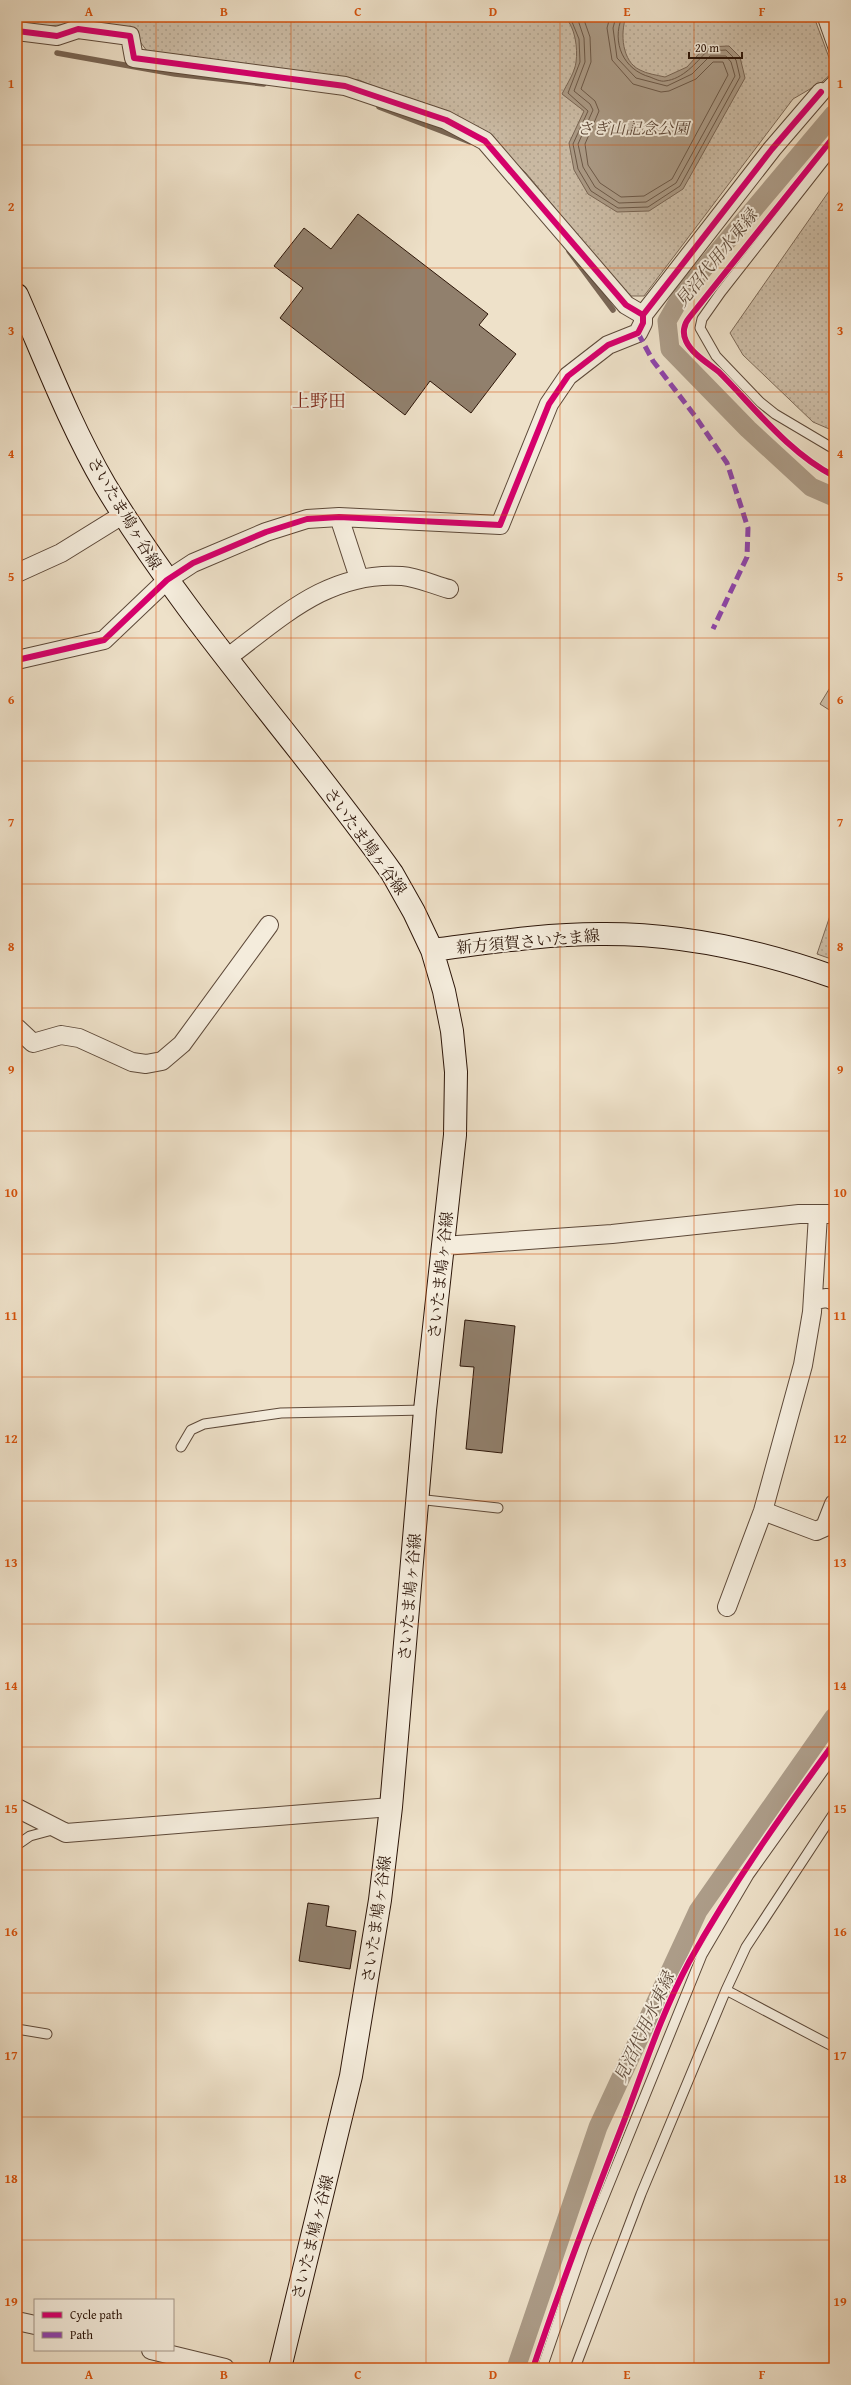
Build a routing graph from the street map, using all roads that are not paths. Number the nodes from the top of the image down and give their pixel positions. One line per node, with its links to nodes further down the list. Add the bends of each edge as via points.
1 (822, 17): 3 (lane)
2 (17, 31): 8 (street, via 57,36 78,29 130,36 134,58 345,86 446,120 485,141 626,305)
3 (834, 51)
4 (834, 79): 5 (lane)
5 (821, 92): 8 (street, via 772,149)
6 (834, 148): 9 (lane, via 721,292 702,319 700,328 716,356 760,402 775,414)
7 (17, 295): 10 (main road, さいたま鳩ヶ谷線, via 75,427)
8 (643, 315): 11 (street, via 643,323 638,333 608,345 568,376 549,404 500,525)
9 (834, 449)
10 (124, 514): 12 (street, via 61,553); 14 (main road, さいたま鳩ヶ谷線)
11 (339, 517): 13 (street); 14 (street, via 308,520 266,532 193,562)
12 (17, 573)
13 (358, 578): 15 (street, via 403,576); 16 (street, via 305,599)
14 (166, 580): 16 (main road, さいたま鳩ヶ谷線); 17 (street, via 104,640)
15 (449, 589)
16 (227, 658): 19 (main road, さいたま鳩ヶ谷線, via 392,873)
17 (17, 660)
18 (269, 925): 21 (street, via 182,1044 162,1061 146,1064 132,1062 79,1038 61,1035 33,1043)
19 (432, 950): 20 (main road, 新方須賀さいたま線, via 556,936 642,935 694,940 750,951); 23 (main road, さいたま鳩ヶ谷線, via 452,1031 456,1072 454,1135)
20 (834, 977)
21 (17, 1028)
22 (826, 1215): 23 (street, via 799,1214 612,1234); 24 (street)
23 (443, 1246): 26 (main road, さいたま鳩ヶ谷線)
24 (813, 1300): 25 (street, via 827,1298); 31 (street, via 803,1365)
25 (834, 1301)
26 (425, 1410): 27 (lane, via 281,1413 204,1424 191,1430); 28 (main road, さいたま鳩ヶ谷線)
27 (181, 1447)
28 (418, 1499): 30 (lane); 34 (main road, さいたま鳩ヶ谷線)
29 (834, 1504): 31 (street, via 825,1527 816,1531)
30 (498, 1508)
31 (763, 1511): 32 (street)
32 (727, 1607)
33 (834, 1756): 48 (lane, via 749,1875 702,1954 584,2246)
34 (391, 1807): 37 (street, via 91,1832 66,1833); 47 (main road, さいたま鳩ヶ谷線, via 380,1900 351,2076)
35 (17, 1808): 37 (street)
36 (834, 1813): 39 (lane, via 746,1947)
37 (57, 1829): 38 (lane, via 30,1836)
38 (17, 1845)
39 (726, 1990): 42 (lane); 49 (lane, via 641,2194)
40 (17, 2029): 41 (lane)
41 (47, 2034)
42 (834, 2047)
43 (17, 2321): 44 (street)
44 (34, 2325)
45 (155, 2351): 46 (street)
46 (225, 2368)
47 (280, 2368)
48 (542, 2368)
49 (574, 2368)

